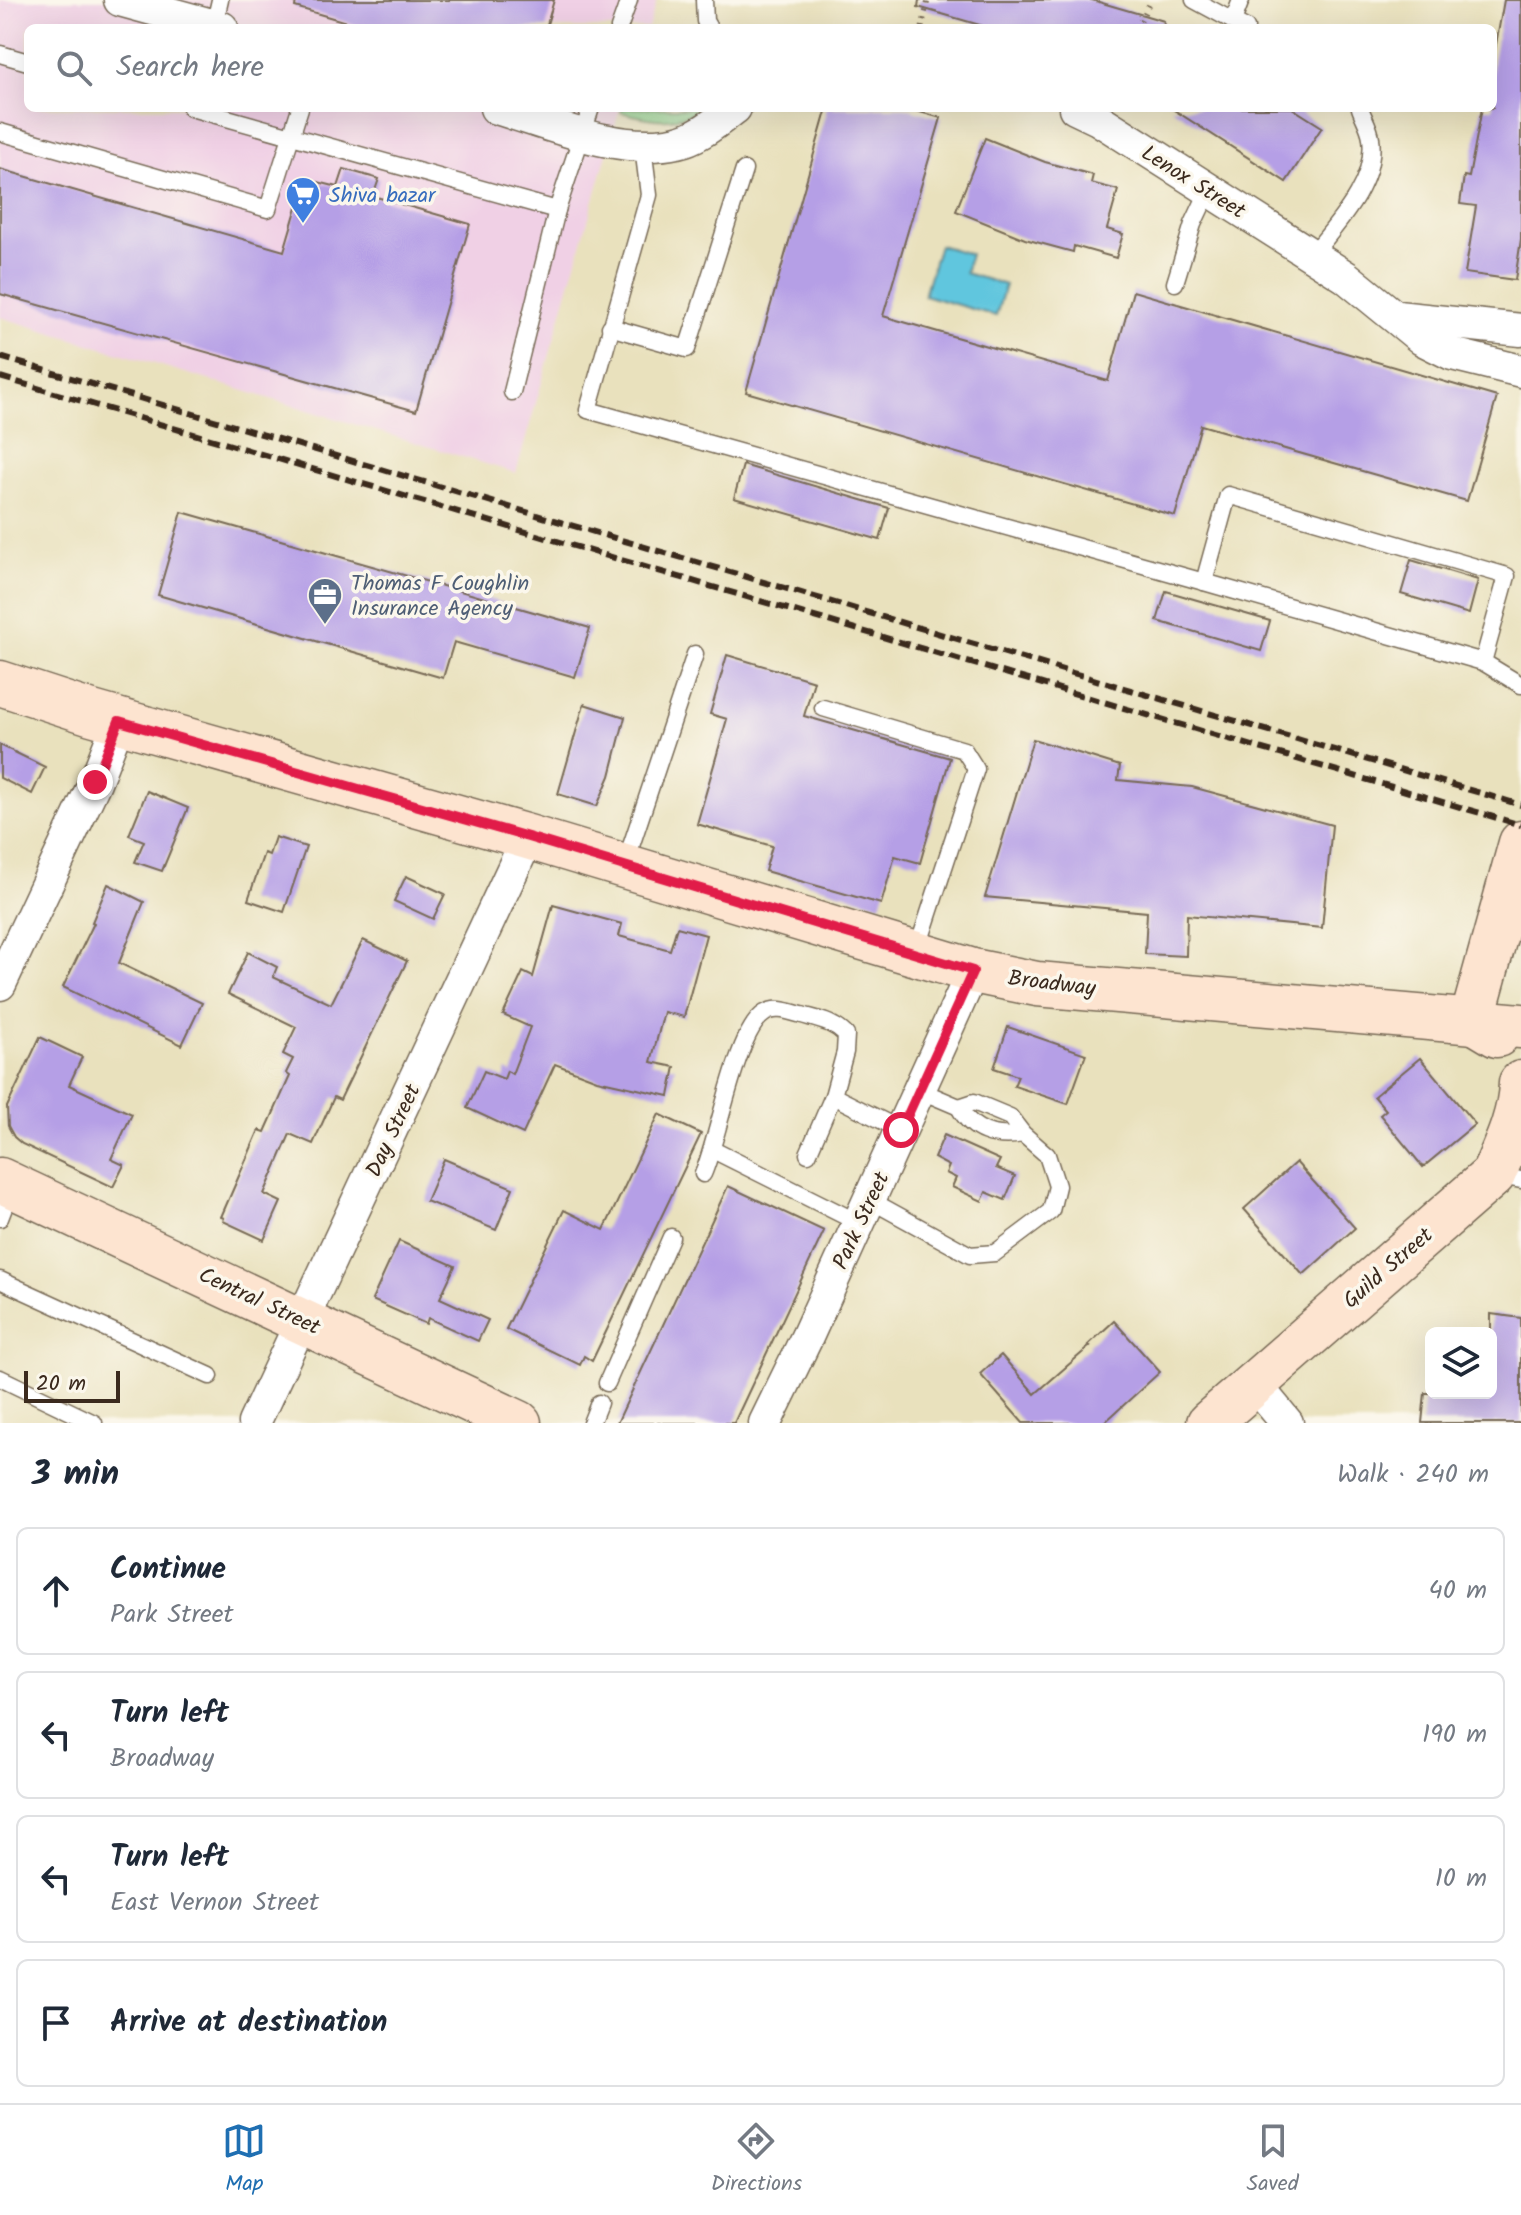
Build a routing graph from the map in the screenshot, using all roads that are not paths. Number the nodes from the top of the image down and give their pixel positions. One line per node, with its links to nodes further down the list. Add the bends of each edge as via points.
1 (120, 0): 6 (street)
2 (629, 0): 7 (lane)
3 (704, 0): 8 (lane)
4 (1194, 0): 9 (lane)
5 (1241, 0): 9 (lane)
6 (219, 18)
7 (620, 24)
8 (707, 24)
9 (1239, 24)
10 (0, 54): 11 (lane)
11 (24, 61)
12 (205, 112): 20 (lane)
13 (299, 112): 20 (lane)
14 (524, 112): 18 (street)
15 (730, 112): 21 (street, via 679,142)
16 (1083, 112): 23 (street, Lenox Street)
17 (1361, 112): 25 (lane, via 1371,139 1366,181)
18 (587, 121): 21 (street); 24 (lane)
19 (0, 132): 20 (lane, via 268,209)
20 (291, 136): 24 (lane)
21 (643, 147): 28 (lane, via 649,195)
22 (744, 170): 28 (lane, via 687,349)
23 (1209, 190): 25 (street, Lenox Street); 26 (lane)
24 (557, 210): 31 (lane)
25 (1312, 255): 27 (street, Lenox Street)
26 (1175, 283)
27 (1397, 317): 29 (street); 30 (street, Lenox Street, via 1422,339 1452,354)
28 (610, 327): 32 (lane, via 588,410)
29 (1521, 330)
30 (1521, 371)
31 (512, 392)
32 (1204, 582): 34 (lane); 34 (lane, via 1228,495 1507,576)
33 (695, 654): 41 (lane)
34 (1483, 662): 36 (lane)
35 (0, 683): 38 (street, Broadway)
36 (1521, 685)
37 (823, 708): 42 (lane, via 964,750 976,769)
38 (119, 721): 39 (street, Broadway); 44 (street)
39 (528, 837): 41 (street, Broadway); 60 (street, Day Street)
40 (1521, 843): 45 (street)
41 (624, 866): 42 (street, Broadway)
42 (916, 954): 43 (street, Broadway)
43 (973, 971): 45 (street, Broadway, via 1037,984); 49 (street, Park Street)
44 (0, 984)
45 (1472, 1020): 46 (street, Broadway); 47 (street, via 1506,1042)
46 (1521, 1026)
47 (1521, 1076)
48 (1521, 1083): 54 (street, Guild Street, via 1512,1131)
49 (919, 1090): 51 (street, Park Street); 57 (lane, via 959,1107 974,1102 1010,1117 1047,1155 1057,1186 1051,1211 995,1253 970,1255)
50 (833, 1096): 51 (lane); 52 (lane, via 846,1035 835,1024 767,1011 741,1046); 53 (lane)
51 (901, 1130): 57 (street, Park Street)
52 (713, 1150): 55 (lane); 57 (lane)
53 (808, 1154)
54 (1512, 1171): 63 (street, Guild Street)
55 (703, 1174)
56 (4, 1195): 60 (street, Central Street)
57 (864, 1211): 70 (street, Park Street)
58 (671, 1237): 64 (lane)
59 (0, 1280): 61 (lane)
60 (304, 1321): 67 (street, Day Street); 68 (street, Central Street)
61 (210, 1376)
62 (0, 1378): 66 (lane)
63 (1253, 1382): 71 (street, Guild Street); 72 (street)
64 (607, 1383)
65 (599, 1403): 69 (lane)
66 (94, 1423)
67 (254, 1423)
68 (519, 1423)
69 (591, 1423)
70 (765, 1423)
71 (1209, 1423)
72 (1287, 1423)

